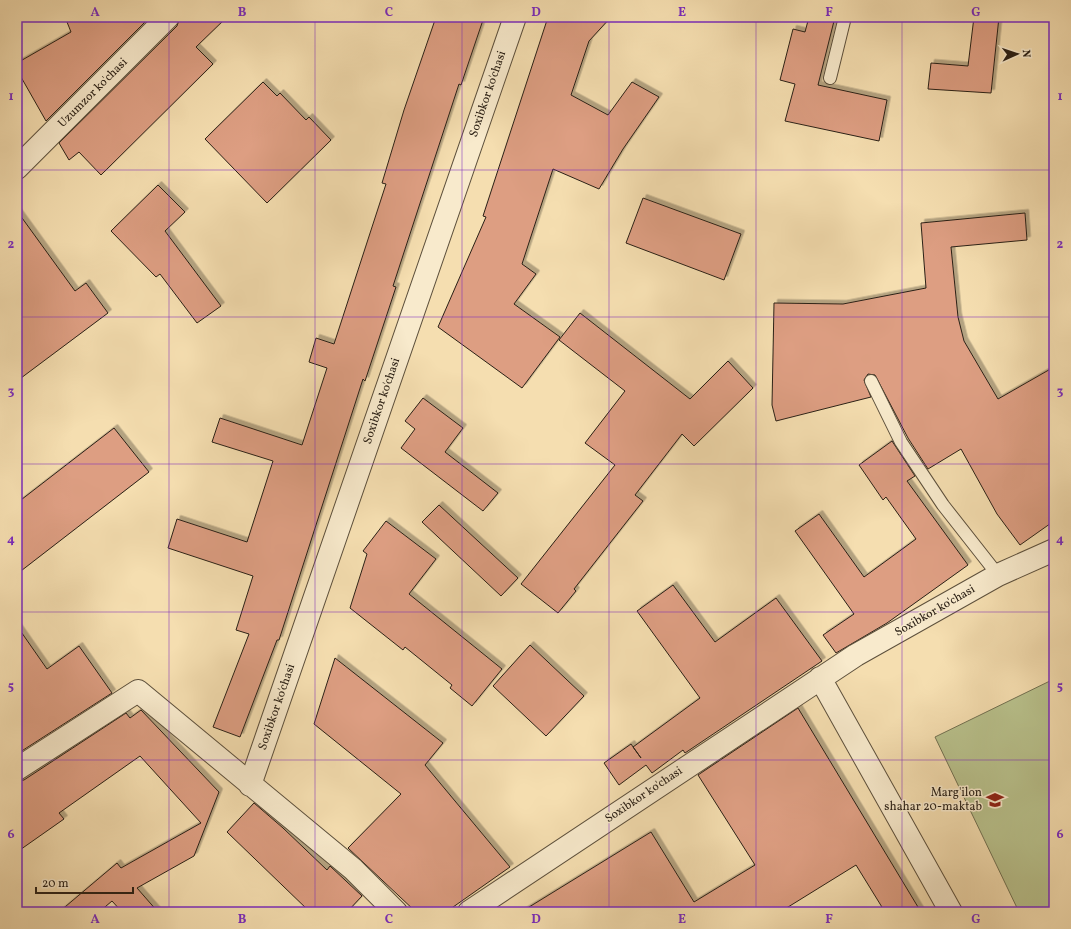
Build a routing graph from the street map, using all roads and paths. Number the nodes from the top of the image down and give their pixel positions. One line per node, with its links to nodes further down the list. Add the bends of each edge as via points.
1 (168, 17): 5 (street, Uzumzor ko'chasi)
2 (515, 17): 11 (street, Soxibkor ko'chasi)
3 (845, 17): 4 (lane)
4 (830, 78)
5 (17, 168)
6 (871, 381): 8 (lane, via 901,442 943,505)
7 (1054, 550): 8 (street, Soxibkor ko'chasi)
8 (998, 575): 9 (street, Soxibkor ko'chasi)
9 (820, 678): 13 (street, Soxibkor ko'chasi); 14 (street)
10 (17, 769): 11 (street, via 138,691)
11 (250, 784): 12 (street, via 353,870)
12 (396, 912)
13 (469, 912)
14 (951, 912)

